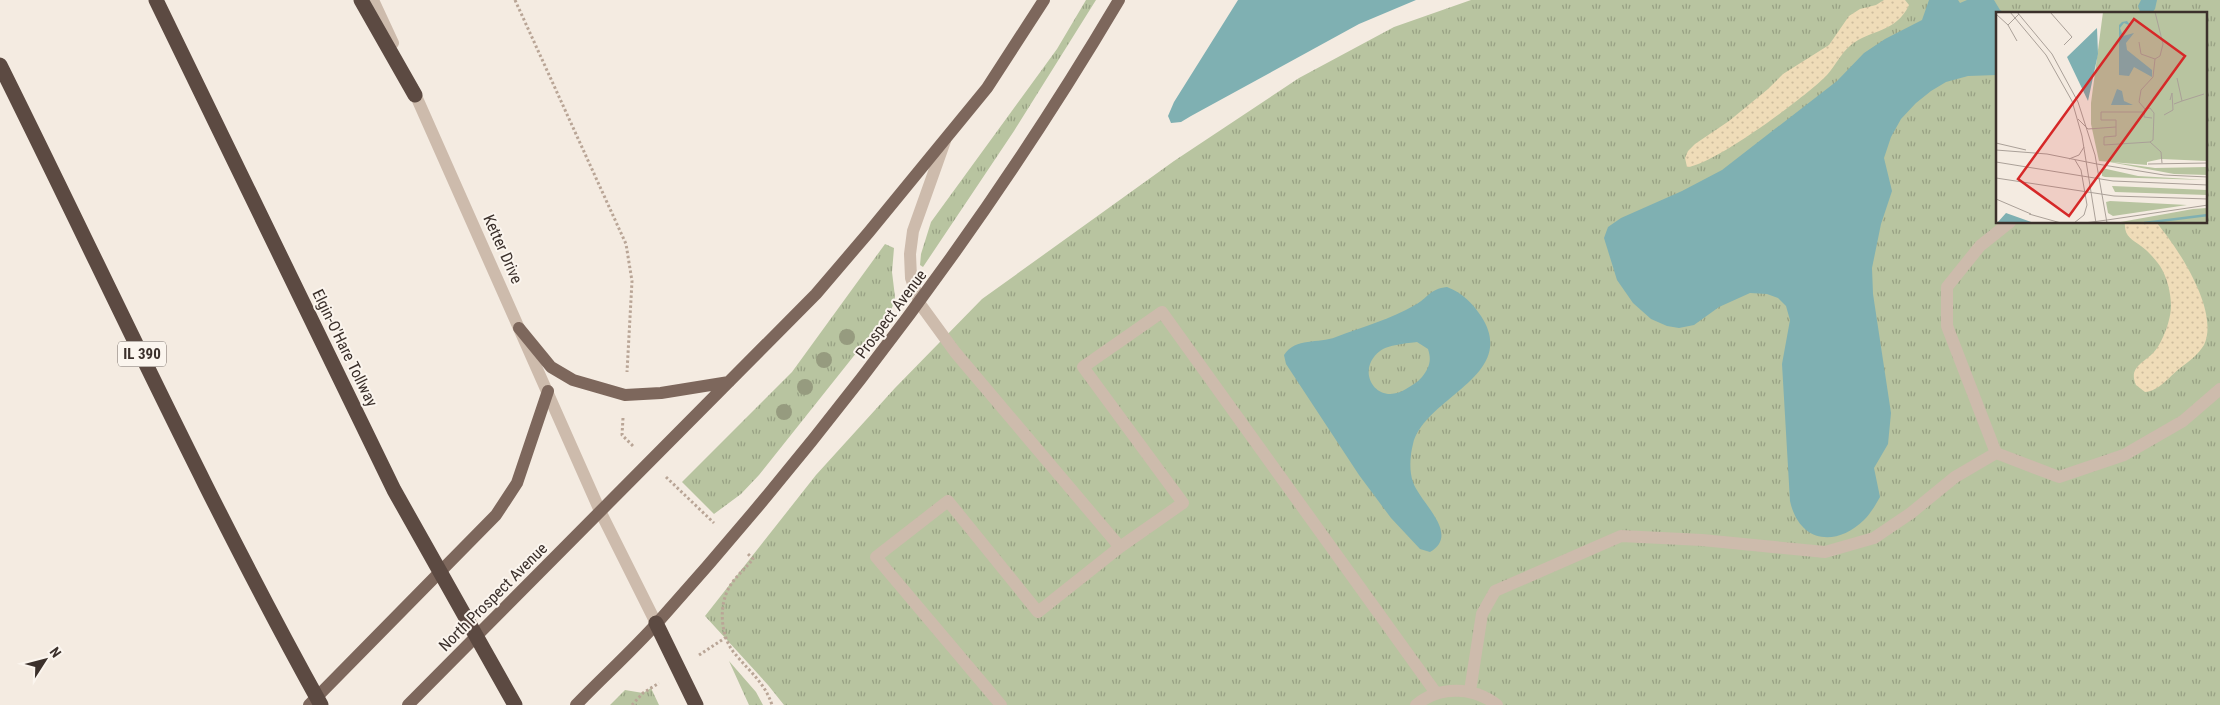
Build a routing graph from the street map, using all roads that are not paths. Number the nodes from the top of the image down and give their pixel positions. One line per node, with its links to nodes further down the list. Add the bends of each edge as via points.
1 (156, 0): 24 (highway, Elgin-O'Hare Tollway, via 394,490)
2 (361, 0): 7 (highway)
3 (373, 0): 7 (street, Ketter Drive)
4 (1044, 0): 8 (main road, via 987,88)
5 (1118, 0): 10 (main road, Prospect Avenue, via 1059,98)
6 (0, 65): 22 (highway, IL 390, via 206,484)
7 (415, 95): 11 (street, Ketter Drive)
8 (945, 142): 10 (street, via 914,231 910,254 911,278); 12 (main road, via 816,294)
9 (2008, 224): 15 (street, via 1980,246 1947,287 1948,326)
10 (920, 304): 17 (street, via 955,352); 18 (main road, Prospect Avenue, via 823,429)
11 (519, 328): 12 (main road, via 552,367 573,380 625,395); 14 (street, Ketter Drive)
12 (729, 382): 16 (main road)
13 (2220, 389): 15 (street, via 2183,421 2124,455 2059,477)
14 (548, 391): 16 (street, Ketter Drive); 21 (main road, via 517,483 496,515)
15 (1996, 453): 19 (street, via 1955,477 1874,538 1826,552 1621,536 1495,592 1482,614)
16 (600, 511): 18 (street, Ketter Drive); 23 (main road, North Prospect Avenue)
17 (1120, 547): 20 (street, via 1183,503 1084,367 1162,312); 27 (street, via 1038,612 948,502 876,557)
18 (656, 624): 25 (main road); 26 (highway)
19 (1470, 691): 20 (street); 29 (street, via 1489,698)
20 (1436, 693): 28 (street)
21 (310, 705)
22 (321, 705)
23 (408, 705)
24 (516, 705)
25 (576, 705)
26 (696, 705)
27 (1001, 705)
28 (1416, 705)
29 (1497, 705)

